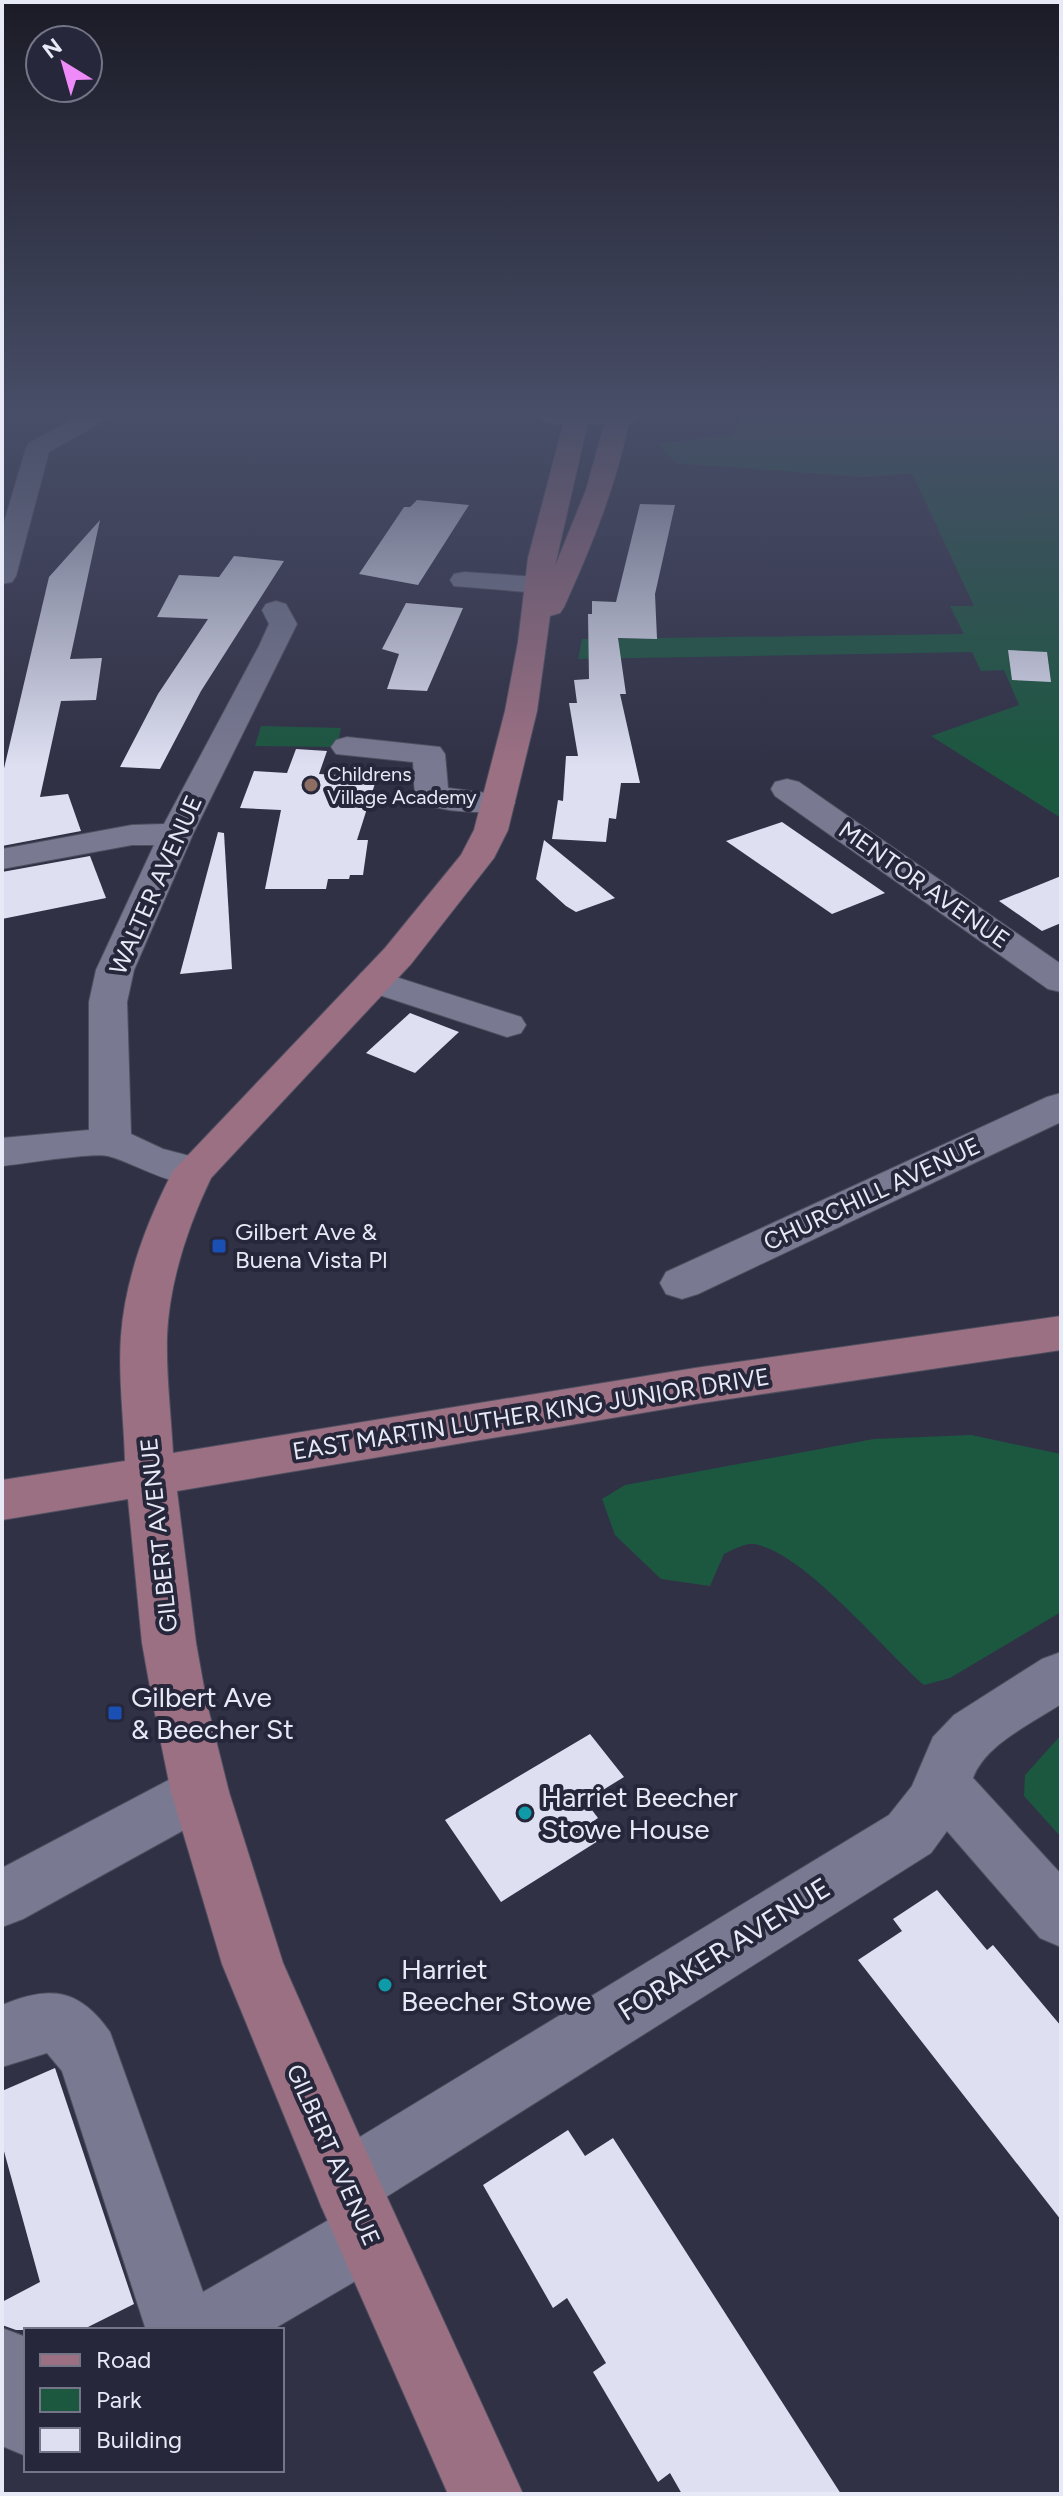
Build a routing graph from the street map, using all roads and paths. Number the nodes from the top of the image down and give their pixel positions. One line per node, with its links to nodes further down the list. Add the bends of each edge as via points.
1 (14, 533): 4 (street)
2 (548, 533): 6 (main road, GILBERT AVENUE)
3 (582, 533): 8 (main road, GILBERT AVENUE)
4 (2, 576)
5 (464, 580): 6 (street)
6 (539, 585): 8 (main road, GILBERT AVENUE)
7 (276, 610): 12 (street, WALTER AVENUE, via 283,624 274,646)
8 (533, 642): 11 (main road, GILBERT AVENUE)
9 (347, 747): 11 (street, via 429,754 432,794)
10 (787, 789): 15 (street, MENTOR AVENUE)
11 (498, 803): 14 (main road, GILBERT AVENUE, via 477,858)
12 (176, 834): 13 (street, via 132,835); 18 (street, WALTER AVENUE, via 108,1002)
13 (2, 859)
14 (374, 981): 16 (street); 20 (main road, GILBERT AVENUE)
15 (1061, 981)
16 (507, 1025)
17 (1061, 1106): 21 (street, CHURCHILL AVENUE, via 747,1270)
18 (111, 1141): 19 (street); 20 (street, via 149,1159)
19 (2, 1152)
20 (194, 1171): 23 (main road, GILBERT AVENUE, via 154,1274 144,1336)
21 (682, 1283)
22 (1061, 1333): 23 (main road, EAST MARTIN LUTHER KING JUNIOR DRIVE, via 695,1386)
23 (150, 1476): 24 (main road, EAST MARTIN LUTHER KING JUNIOR DRIVE); 27 (main road, GILBERT AVENUE, via 169,1643)
24 (2, 1500)
25 (1061, 1675): 26 (street, FORAKER AVENUE, via 974,1732 953,1755)
26 (942, 1784): 29 (street); 31 (street, FORAKER AVENUE, via 910,1834)
27 (200, 1792): 28 (street); 31 (main road, GILBERT AVENUE, via 248,1952)
28 (2, 1899)
29 (1061, 1918)
30 (2, 2036): 32 (street, via 51,2020 79,2040 88,2054)
31 (357, 2210): 33 (street, FORAKER AVENUE); 36 (main road, GILBERT AVENUE)
32 (180, 2328)
33 (208, 2328)
34 (2, 2363): 35 (street, via 14,2412)
35 (24, 2419)
36 (486, 2494)

